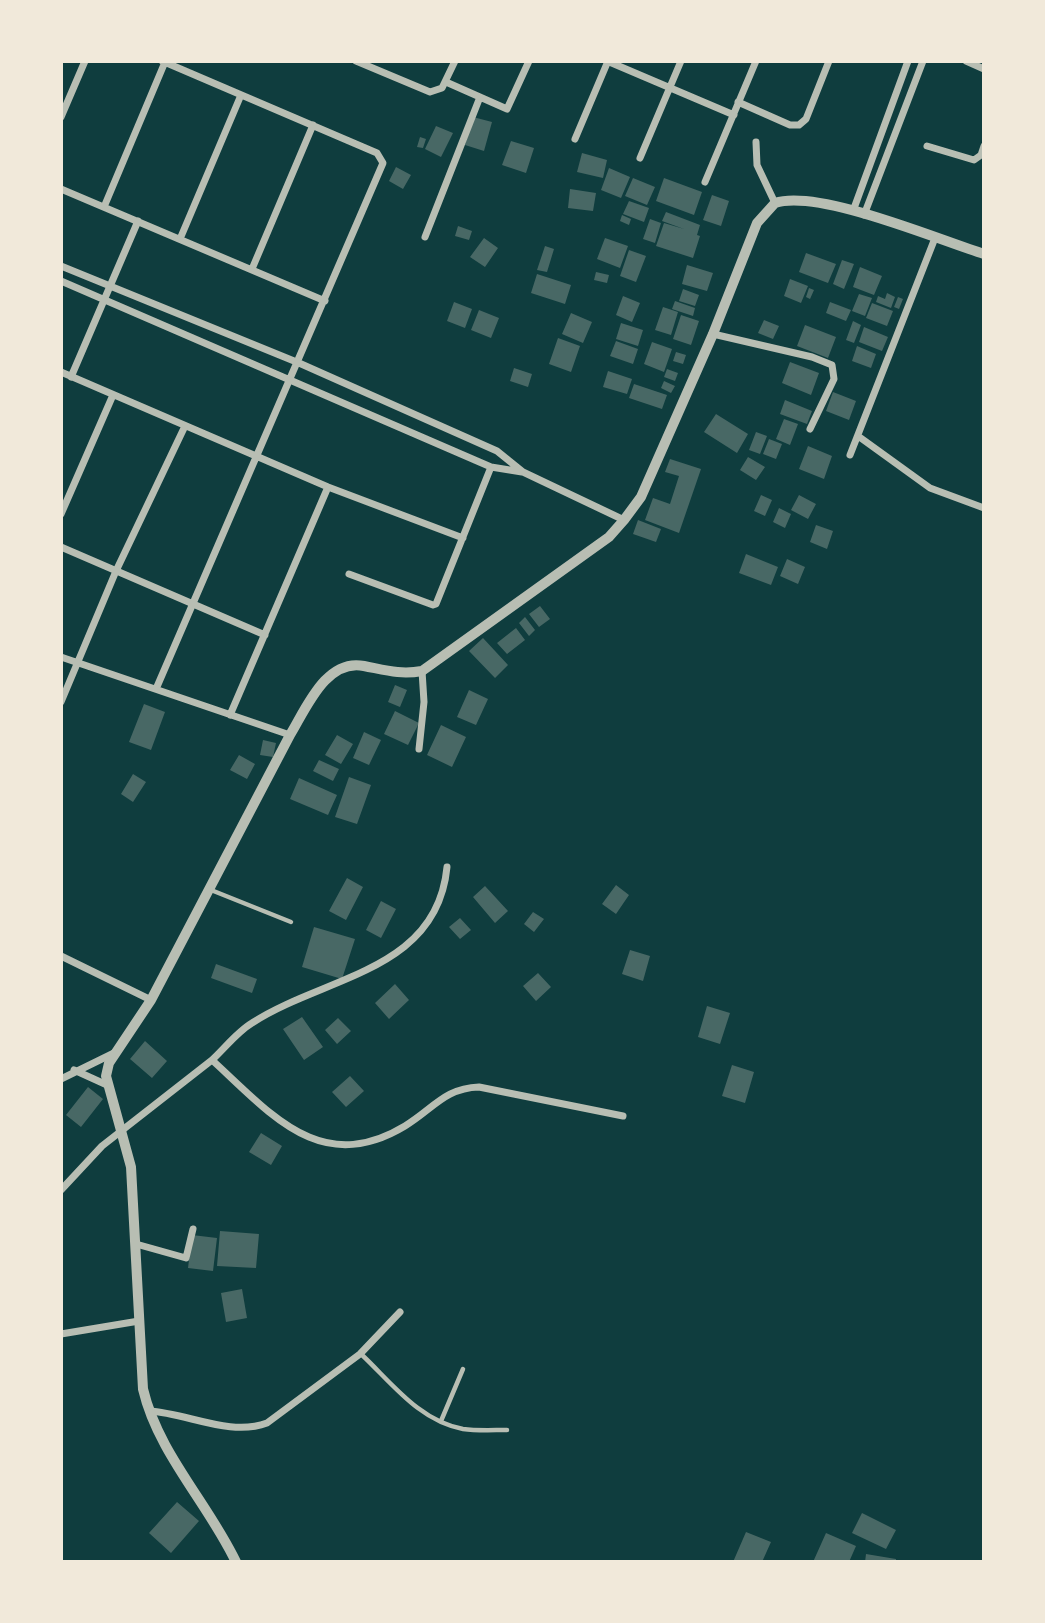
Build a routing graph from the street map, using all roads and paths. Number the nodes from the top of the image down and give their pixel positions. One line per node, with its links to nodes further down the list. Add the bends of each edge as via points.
1 (85, 61): 20 (street)
2 (356, 61): 14 (street, via 430,92)
3 (454, 61): 14 (street)
4 (529, 61): 17 (street, via 510,108)
5 (608, 61): 15 (street); 22 (street)
6 (681, 61): 15 (street)
7 (756, 61): 18 (street)
8 (829, 61): 18 (street, via 800,125)
9 (908, 61): 31 (street)
10 (923, 61): 32 (street)
11 (966, 61): 13 (street)
12 (163, 62): 16 (street); 30 (street)
13 (984, 69)
14 (446, 82): 17 (street)
15 (670, 88): 19 (street); 26 (street)
16 (241, 95): 21 (street); 36 (street)
17 (480, 97): 34 (street)
18 (738, 102): 19 (street)
19 (733, 115): 27 (street)
20 (61, 117)
21 (313, 125): 39 (street); 43 (street, via 377,153 383,163)
22 (575, 139)
23 (756, 142): 29 (street, via 757,164)
24 (927, 146): 25 (street, via 974,160)
25 (984, 146)
26 (640, 158)
27 (705, 182)
28 (61, 189): 30 (street)
29 (775, 203): 31 (street, via 801,199); 44 (street, via 757,223)
30 (104, 207): 33 (street)
31 (853, 211): 32 (street)
32 (864, 215): 35 (street)
33 (138, 221): 36 (street); 41 (street)
34 (425, 237)
35 (935, 238): 37 (street); 52 (street)
36 (180, 239): 39 (street)
37 (984, 254)
38 (61, 266): 41 (street)
39 (252, 270): 43 (street)
40 (61, 281): 42 (street)
41 (110, 286): 42 (street); 45 (street)
42 (104, 300): 47 (street); 48 (street)
43 (326, 301): 45 (street)
44 (713, 334): 51 (street, via 832,365 834,379); 60 (street, via 640,497)
45 (299, 363): 48 (street); 56 (street, via 497,451)
46 (61, 372): 47 (street)
47 (71, 377): 49 (street)
48 (292, 379): 54 (street); 55 (street)
49 (113, 394): 50 (street); 59 (street)
50 (185, 426): 54 (street); 63 (street)
51 (810, 429)
52 (858, 436): 53 (street); 58 (street, via 930,488)
53 (850, 455)
54 (256, 456): 57 (street); 65 (street)
55 (491, 467): 56 (street); 61 (street)
56 (523, 472): 60 (street)
57 (328, 487): 61 (street); 66 (street)
58 (984, 508)
59 (61, 514)
60 (624, 520): 69 (street, via 609,537)
61 (463, 538): 64 (street, via 433,605)
62 (61, 547): 63 (street)
63 (116, 571): 65 (street); 68 (street)
64 (349, 574)
65 (192, 604): 66 (street); 70 (street)
66 (265, 635): 72 (street)
67 (61, 657): 68 (street)
68 (76, 663): 70 (street); 71 (street)
69 (422, 671): 73 (street, via 395,674 348,664 336,670 312,699); 74 (street)
70 (156, 689): 72 (street)
71 (61, 702)
72 (230, 715): 73 (street)
73 (290, 735): 76 (street)
74 (419, 749)
75 (447, 867): 81 (street, via 434,917 408,946 363,973 250,1024)
76 (210, 890): 77 (lane); 79 (street)
77 (291, 922)
78 (61, 956): 79 (street)
79 (151, 1000): 80 (street)
80 (115, 1053): 82 (street); 84 (street)
81 (212, 1060): 85 (street, via 292,1129 345,1147 372,1142 405,1126 459,1088 479,1087); 86 (street)
82 (75, 1070): 83 (street); 84 (street)
83 (61, 1079)
84 (107, 1085): 86 (street)
85 (623, 1116)
86 (120, 1132): 87 (street); 89 (street, via 131,1167)
87 (61, 1190)
88 (193, 1228): 89 (street, via 186,1258)
89 (136, 1244): 91 (street)
90 (400, 1312): 93 (street)
91 (139, 1321): 92 (street); 95 (street, via 143,1389)
92 (61, 1334)
93 (360, 1354): 95 (street, via 284,1412 252,1429); 96 (lane, via 412,1405)
94 (463, 1369): 96 (lane)
95 (149, 1411): 98 (street)
96 (441, 1421): 97 (lane, via 462,1429)
97 (507, 1430)
98 (236, 1562)

